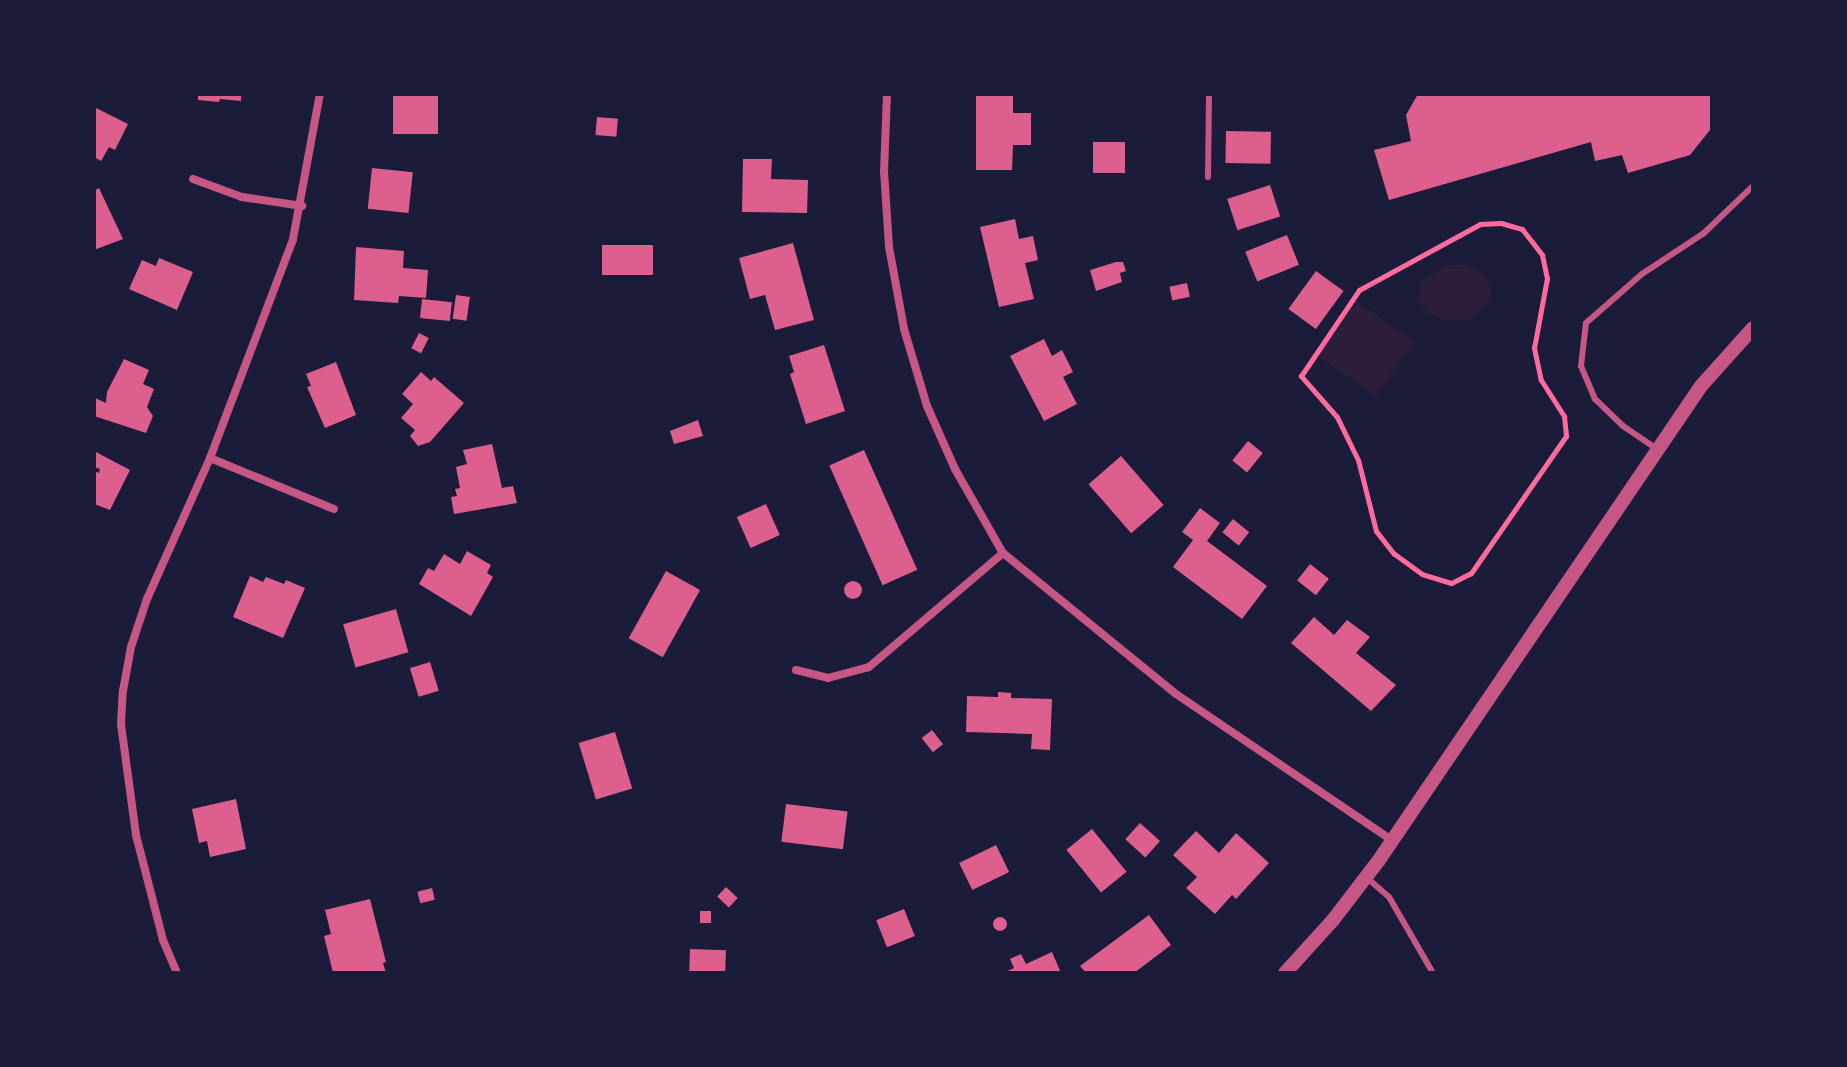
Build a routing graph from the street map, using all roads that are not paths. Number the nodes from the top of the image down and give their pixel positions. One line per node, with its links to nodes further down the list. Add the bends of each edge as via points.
1 (320, 94): 7 (street)
2 (887, 94): 12 (street, via 884,171 889,247 904,329 932,419)
3 (1209, 94): 4 (lane)
4 (1208, 177)
5 (193, 179): 7 (street, via 242,197)
6 (1753, 186): 9 (lane, via 1704,233 1642,274 1586,323 1581,366 1595,399)
7 (302, 206): 10 (street)
8 (1753, 328): 9 (street, via 1701,386)
9 (1657, 449): 14 (street)
10 (210, 458): 11 (street); 16 (street, via 135,635 123,691 121,724 136,835 163,940)
11 (334, 509)
12 (1003, 553): 13 (street, via 869,667 828,678); 14 (street, via 1176,694)
13 (796, 670)
14 (1392, 840): 15 (street)
15 (1366, 877): 17 (street); 18 (lane, via 1389,897)
16 (177, 973)
17 (1285, 973)
18 (1433, 973)

